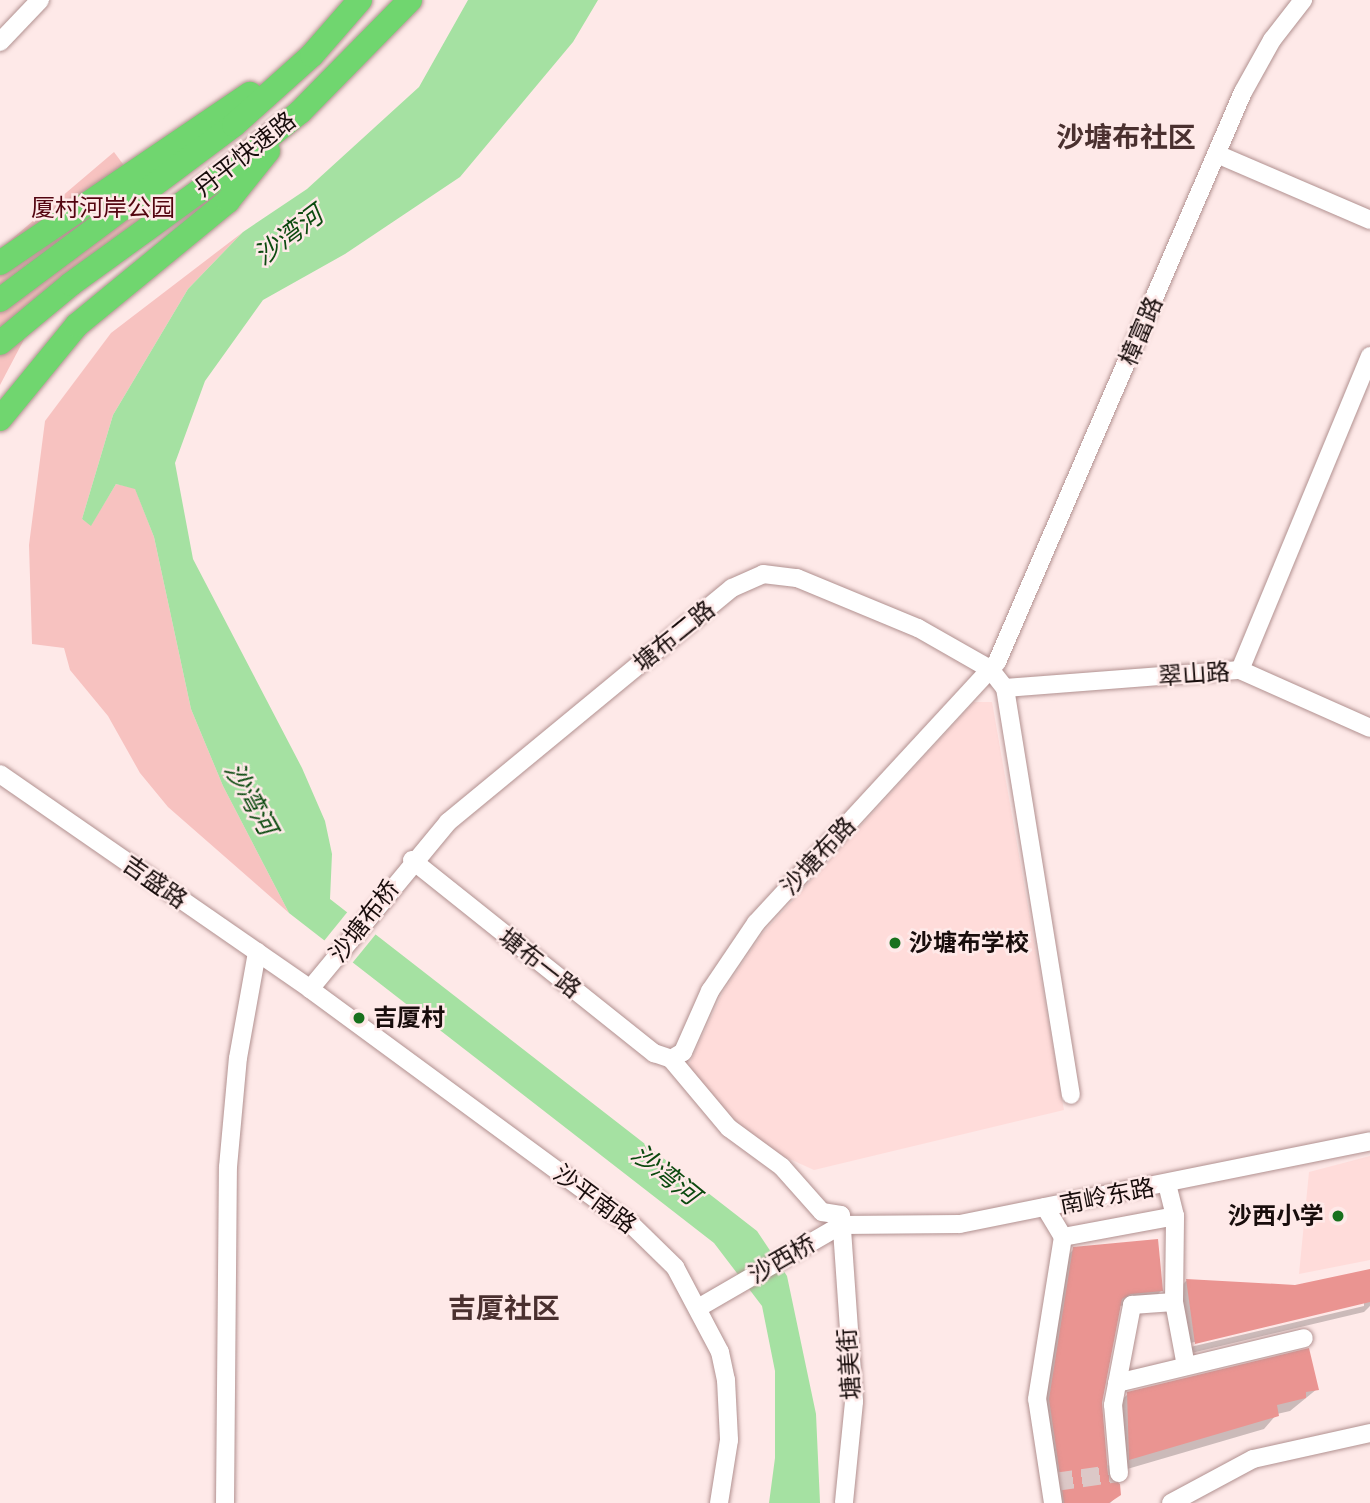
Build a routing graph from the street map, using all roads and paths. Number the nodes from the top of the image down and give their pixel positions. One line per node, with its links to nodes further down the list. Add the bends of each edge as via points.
1 (40, 0): 6 (street)
2 (349, 0): 10 (highway, via 307,45 251,93)
3 (360, 0): 11 (highway, 丹平快速路, via 312,55 234,125)
4 (410, 0): 7 (highway, 丹平快速路)
5 (1303, 0): 8 (street, 樟富路, via 1257,64)
6 (0, 42)
7 (300, 112): 12 (highway, 丹平快速路); 14 (highway, via 228,201 78,325)
8 (1217, 154): 9 (street); 15 (street, 樟富路, via 1006,644)
9 (1370, 220)
10 (0, 264)
11 (0, 300)
12 (0, 343)
13 (1370, 356): 16 (street)
14 (0, 419)
15 (990, 669): 17 (street); 20 (street, 塘布二路, via 918,628 842,595 797,578 763,574 733,588 686,625 448,821); 23 (street, 沙塘布路, via 756,923 710,991 685,1048)
16 (1240, 670): 17 (street, 翠山路); 18 (street, 翠山路)
17 (1005, 688): 24 (street)
18 (1370, 728)
19 (0, 774): 21 (street, 吉盛路)
20 (408, 865): 22 (street, 沙塘布桥); 23 (street, 塘布一路, via 654,1053)
21 (257, 952): 22 (street, 吉盛路); 38 (street, via 238,1059 228,1167)
22 (310, 989): 32 (street, 沙平南路, via 633,1226 675,1267)
23 (671, 1059): 29 (street, via 729,1128 782,1167 822,1212 841,1215)
24 (1071, 1095)
25 (1370, 1141): 26 (street, 南岭东路)
26 (1167, 1184): 27 (street, 南岭东路); 28 (street)
27 (1045, 1207): 29 (street, 南岭东路, via 960,1224); 30 (street)
28 (1175, 1216): 30 (street); 31 (street)
29 (841, 1226): 32 (street, 沙西桥); 40 (street, 塘美街, via 853,1402)
30 (1063, 1237): 41 (street, via 1037,1399)
31 (1174, 1302): 34 (street); 35 (street, via 1132,1305)
32 (698, 1308): 39 (street, 沙平南路, via 720,1352 729,1409)
33 (1304, 1338): 34 (street)
34 (1186, 1366): 35 (street)
35 (1117, 1383): 37 (street, via 1113,1405)
36 (1370, 1433): 42 (street, via 1252,1459)
37 (1119, 1473)
38 (225, 1503)
39 (719, 1503)
40 (844, 1503)
41 (1053, 1503)
42 (1171, 1503)

